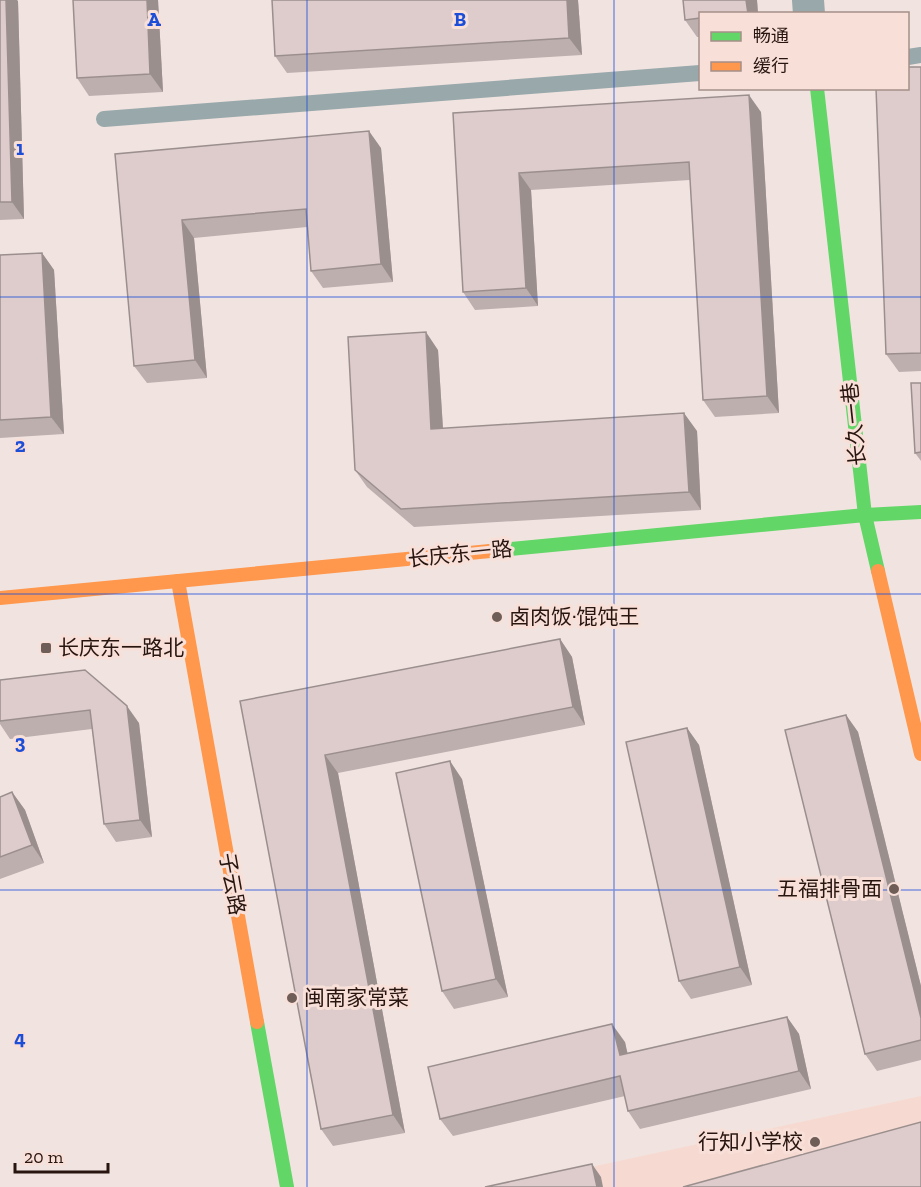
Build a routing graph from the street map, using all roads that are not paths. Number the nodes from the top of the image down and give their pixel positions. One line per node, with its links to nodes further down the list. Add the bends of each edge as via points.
1 (699, 73): 3 (lane)
2 (817, 90): 5 (street, 长久一巷)
3 (104, 119)
4 (921, 512): 5 (street, 长庆东一路)
5 (864, 515): 6 (street, 长庆东一路); 8 (street, 长久一巷)
6 (178, 581): 7 (street, 长庆东一路); 9 (street, 子云路)
7 (0, 598)
8 (921, 754)
9 (287, 1187)

